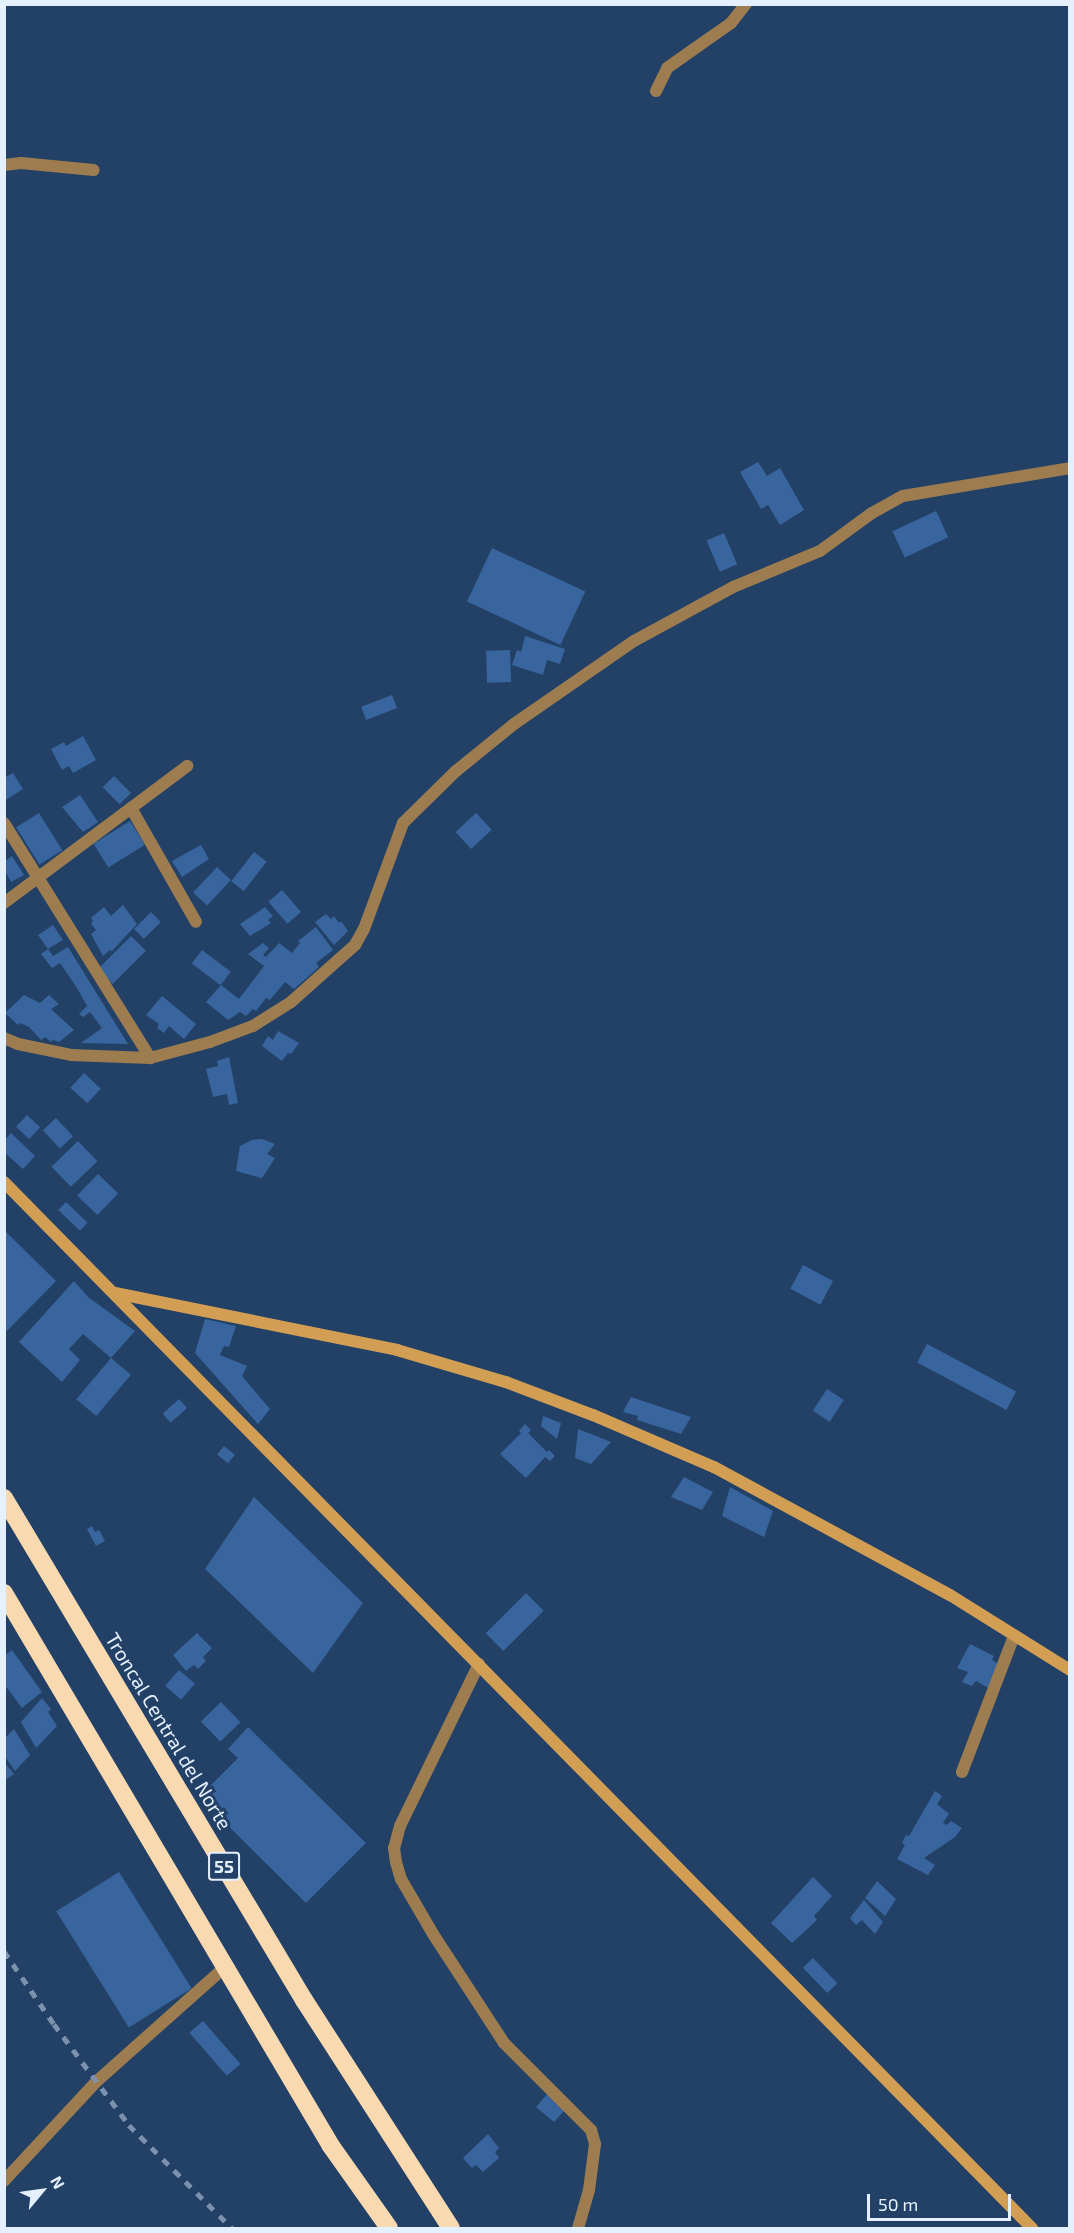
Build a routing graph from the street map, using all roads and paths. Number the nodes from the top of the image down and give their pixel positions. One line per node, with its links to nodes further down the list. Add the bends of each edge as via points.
1 (746, 4): 2 (street, via 731,23 667,69)
2 (656, 91)
3 (4, 165): 4 (street)
4 (94, 170)
5 (1070, 468): 13 (street, via 903,496 820,551 733,587 634,641 506,729 420,804 403,823 362,935 291,1002 254,1026)
6 (187, 766): 7 (street)
7 (132, 808): 9 (street); 11 (street)
8 (4, 823): 9 (street)
9 (40, 877): 10 (street); 13 (street)
10 (4, 903)
11 (195, 922)
12 (4, 1038): 13 (street, via 71,1055)
13 (150, 1058)
14 (4, 1182): 15 (street)
15 (114, 1293): 18 (street, via 397,1350 506,1382 714,1467 950,1595); 19 (street)
16 (4, 1498): 25 (highway, Troncal Central del Norte / 55, via 304,2000)
17 (4, 1593): 22 (highway)
18 (1014, 1636): 20 (street); 21 (street)
19 (479, 1664): 26 (street, via 400,1826 394,1848 396,1862 401,1879 433,1934 504,2043 591,2130 595,2144 589,2190); 27 (street)
20 (1070, 1670)
21 (962, 1772)
22 (224, 1968): 23 (street, via 97,2081); 24 (highway, via 331,2145)
23 (4, 2181)
24 (389, 2229)
25 (451, 2229)
26 (578, 2229)
27 (1032, 2229)

